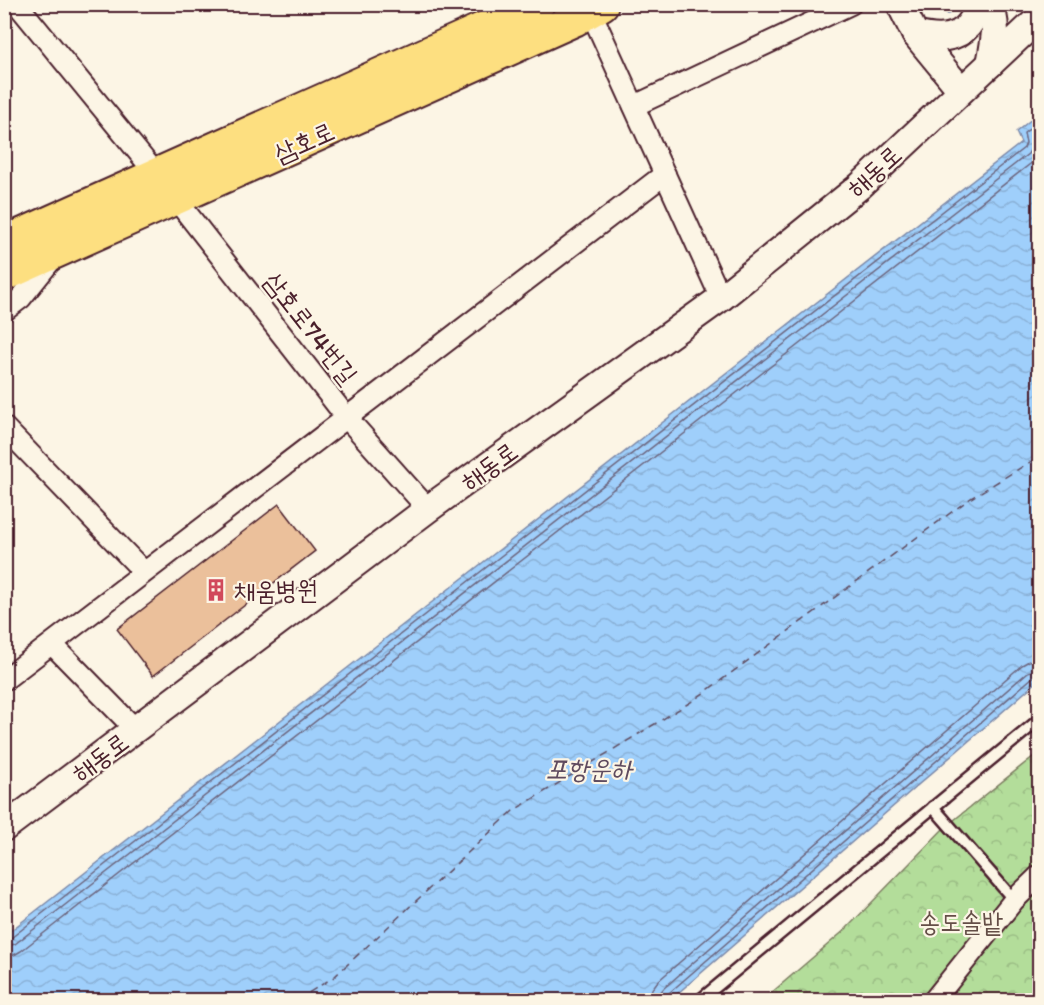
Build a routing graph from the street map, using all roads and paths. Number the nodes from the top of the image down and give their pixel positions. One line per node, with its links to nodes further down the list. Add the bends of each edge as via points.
1 (16, 4): 14 (street, 삼호로74번길)
2 (538, 4): 14 (main road, 삼호로)
3 (851, 4): 12 (street)
4 (900, 4): 9 (street)
5 (979, 4): 9 (street, via 975,17 955,35 936,39)
6 (989, 4): 10 (street, via 995,16)
7 (597, 8): 12 (street); 15 (main road, 삼호로)
8 (1040, 17): 10 (street, 해동로)
9 (915, 34): 11 (street)
10 (990, 64): 11 (street, 해동로)
11 (961, 90): 19 (street, 해동로, via 860,186)
12 (634, 106): 13 (street)
13 (665, 174): 19 (street); 21 (street)
14 (158, 175): 15 (street, 삼호로74번길); 16 (main road, 삼호로)
15 (176, 200): 17 (main road, 삼호로); 21 (street, 삼호로74번길)
16 (6, 240)
17 (61, 249): 18 (main road, 삼호로); 20 (street, via 21,298)
18 (4, 275)
19 (721, 298): 23 (street, 해동로)
20 (4, 311)
21 (348, 418): 23 (street, 삼호로74번길); 24 (street)
22 (4, 427): 24 (street)
23 (428, 509): 28 (street, 해동로)
24 (144, 572): 25 (street)
25 (52, 644): 26 (street); 28 (street)
26 (4, 680)
27 (1040, 719): 29 (lane)
28 (136, 730): 30 (street, 해동로)
29 (933, 807): 32 (lane); 33 (lane)
30 (4, 828)
31 (1040, 875): 32 (street)
32 (1014, 900): 34 (street)
33 (700, 1000)
34 (934, 1000)

